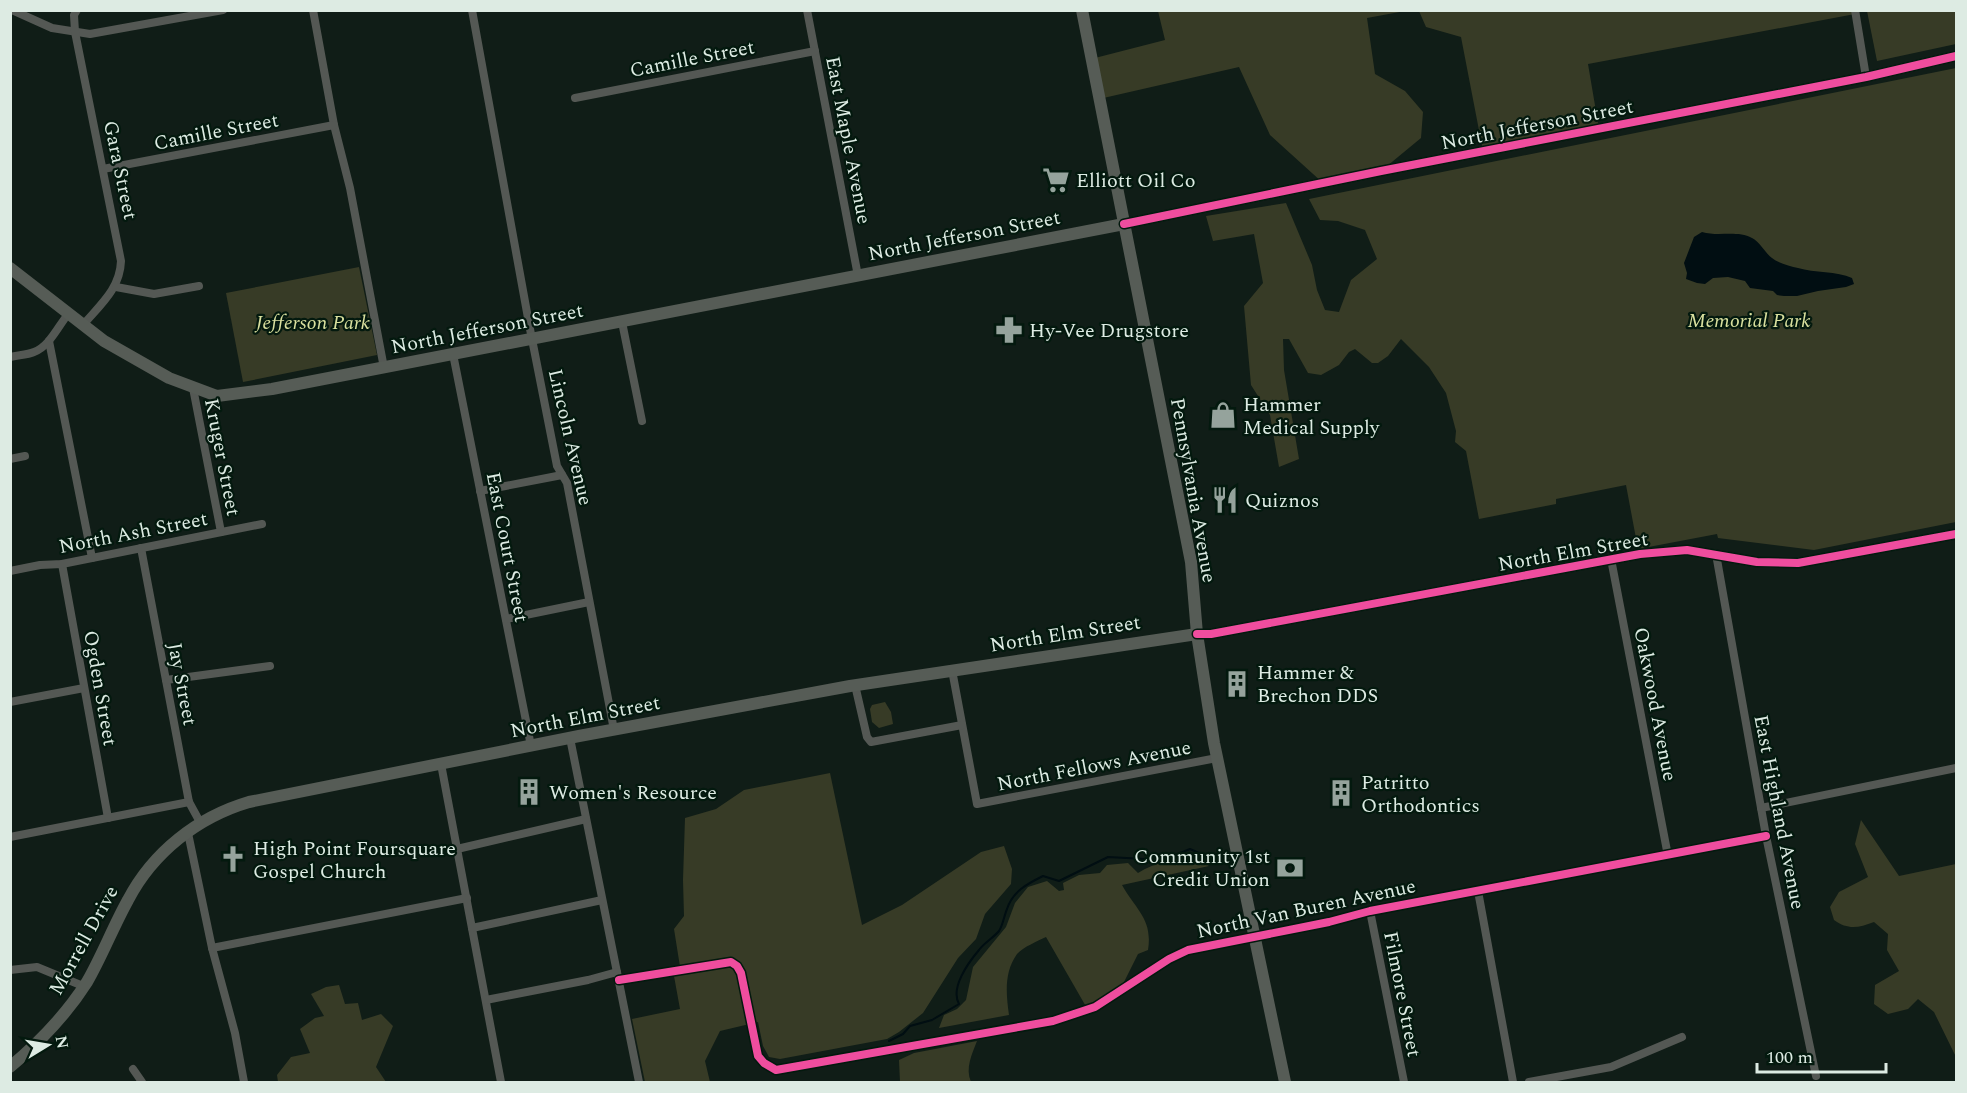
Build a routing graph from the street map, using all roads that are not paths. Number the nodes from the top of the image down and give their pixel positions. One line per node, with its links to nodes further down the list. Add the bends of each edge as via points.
1 (12, 10): 9 (street, via 52,28)
2 (77, 10): 9 (street, Gara Street)
3 (223, 10): 9 (street, via 90,34)
4 (313, 10): 14 (street)
5 (472, 10): 24 (street, Lincoln Avenue)
6 (807, 10): 10 (street, East Maple Avenue)
7 (1082, 10): 16 (main road, Pennsylvania Avenue)
8 (1855, 10): 12 (street)
9 (75, 32): 15 (street, Gara Street)
10 (815, 51): 13 (street, Camille Street); 18 (street, East Maple Avenue)
11 (1956, 56): 12 (street, North Jefferson Street)
12 (1866, 77): 16 (street, North Jefferson Street)
13 (575, 98)
14 (334, 125): 15 (street, Camille Street); 28 (street)
15 (104, 169): 20 (street, Gara Street, via 121,261)
16 (1124, 224): 18 (main road, North Jefferson Street); 46 (main road, Pennsylvania Avenue, via 1191,562)
17 (10, 268): 21 (main road, North Jefferson Street)
18 (858, 276): 22 (main road, North Jefferson Street)
19 (200, 286): 20 (street, via 154,294)
20 (116, 287): 23 (street)
21 (69, 313): 23 (main road, North Jefferson Street); 25 (street)
22 (622, 322): 24 (main road, North Jefferson Street); 30 (street)
23 (83, 325): 29 (main road, North Jefferson Street, via 168,378)
24 (532, 339): 26 (main road, North Jefferson Street); 33 (street, Lincoln Avenue)
25 (49, 340): 27 (street, via 34,352); 40 (street)
26 (453, 354): 28 (main road, North Jefferson Street); 34 (street, East Court Street)
27 (10, 357)
28 (384, 368): 29 (main road, North Jefferson Street, via 238,395 217,396)
29 (193, 388): 36 (street, Kruger Street)
30 (642, 422)
31 (25, 456): 32 (street)
32 (10, 459)
33 (562, 475): 34 (street); 44 (street, Lincoln Avenue, via 567,483)
34 (480, 491): 45 (street, East Court Street)
35 (262, 524): 36 (street, North Ash Street)
36 (220, 532): 38 (street, North Ash Street)
37 (1956, 534): 39 (street, North Elm Street, via 1798,563 1757,562)
38 (141, 548): 40 (street, North Ash Street); 49 (street, Jay Street)
39 (1716, 554): 41 (street, North Elm Street, via 1687,550); 61 (street, East Highland Avenue)
40 (92, 558): 42 (street, North Ash Street)
41 (1611, 560): 46 (street, North Elm Street); 69 (street, Oakwood Avenue)
42 (62, 564): 43 (street, North Ash Street); 51 (street, Ogden Street)
43 (10, 571)
44 (590, 602): 45 (street); 54 (street, Lincoln Avenue)
45 (506, 619): 56 (street, East Court Street)
46 (1197, 634): 48 (main road, North Elm Street); 57 (main road, Pennsylvania Avenue)
47 (270, 666): 49 (street)
48 (952, 670): 50 (main road, North Elm Street); 53 (street)
49 (166, 680): 60 (street, Jay Street)
50 (855, 685): 53 (street, via 871,742); 54 (main road, North Elm Street)
51 (84, 688): 52 (street); 62 (street, Ogden Street)
52 (10, 702)
53 (962, 725): 57 (street, North Fellows Avenue, via 977,804)
54 (614, 730): 55 (main road, North Elm Street)
55 (570, 738): 56 (main road, North Elm Street); 63 (street)
56 (531, 746): 58 (main road, North Elm Street)
57 (1217, 758): 75 (main road, Pennsylvania Avenue)
58 (441, 764): 64 (main road, North Elm Street, via 249,802); 68 (street)
59 (1956, 768): 61 (street)
60 (189, 802): 62 (street); 64 (street, Jay Street)
61 (1761, 808): 67 (street, East Highland Avenue)
62 (108, 818): 66 (street)
63 (586, 819): 68 (street); 72 (street)
64 (201, 824): 65 (main road, North Elm Street)
65 (188, 833): 76 (street); 79 (main road, Morrell Drive, via 157,858 137,885)
66 (11, 836)
67 (1766, 836): 69 (street, North Van Buren Avenue); 84 (street, East Highland Avenue)
68 (457, 849): 71 (street)
69 (1668, 856): 70 (street, North Van Buren Avenue)
70 (1478, 891): 73 (street, North Van Buren Avenue); 91 (street)
71 (467, 898): 74 (street); 76 (street)
72 (602, 900): 74 (street); 78 (street)
73 (1370, 911): 75 (street, North Van Buren Avenue); 90 (street, Filmore Street)
74 (472, 928): 80 (street)
75 (1254, 936): 78 (street, North Van Buren Avenue, via 1188,950 1095,1007 1053,1021 776,1070 764,1063 756,1048 741,973 731,962); 89 (main road, Pennsylvania Avenue)
76 (212, 948): 86 (street)
77 (10, 970): 79 (street, via 37,967)
78 (618, 976): 80 (street); 88 (street)
79 (83, 986): 82 (main road, Morrell Drive, via 57,1023)
80 (486, 1000): 87 (street)
81 (1682, 1037): 92 (street, via 1611,1067)
82 (10, 1067)
83 (133, 1069): 85 (street)
84 (1816, 1076)
85 (142, 1083)
86 (244, 1083)
87 (501, 1083)
88 (639, 1083)
89 (1285, 1083)
90 (1404, 1083)
91 (1513, 1083)
92 (1530, 1083)

